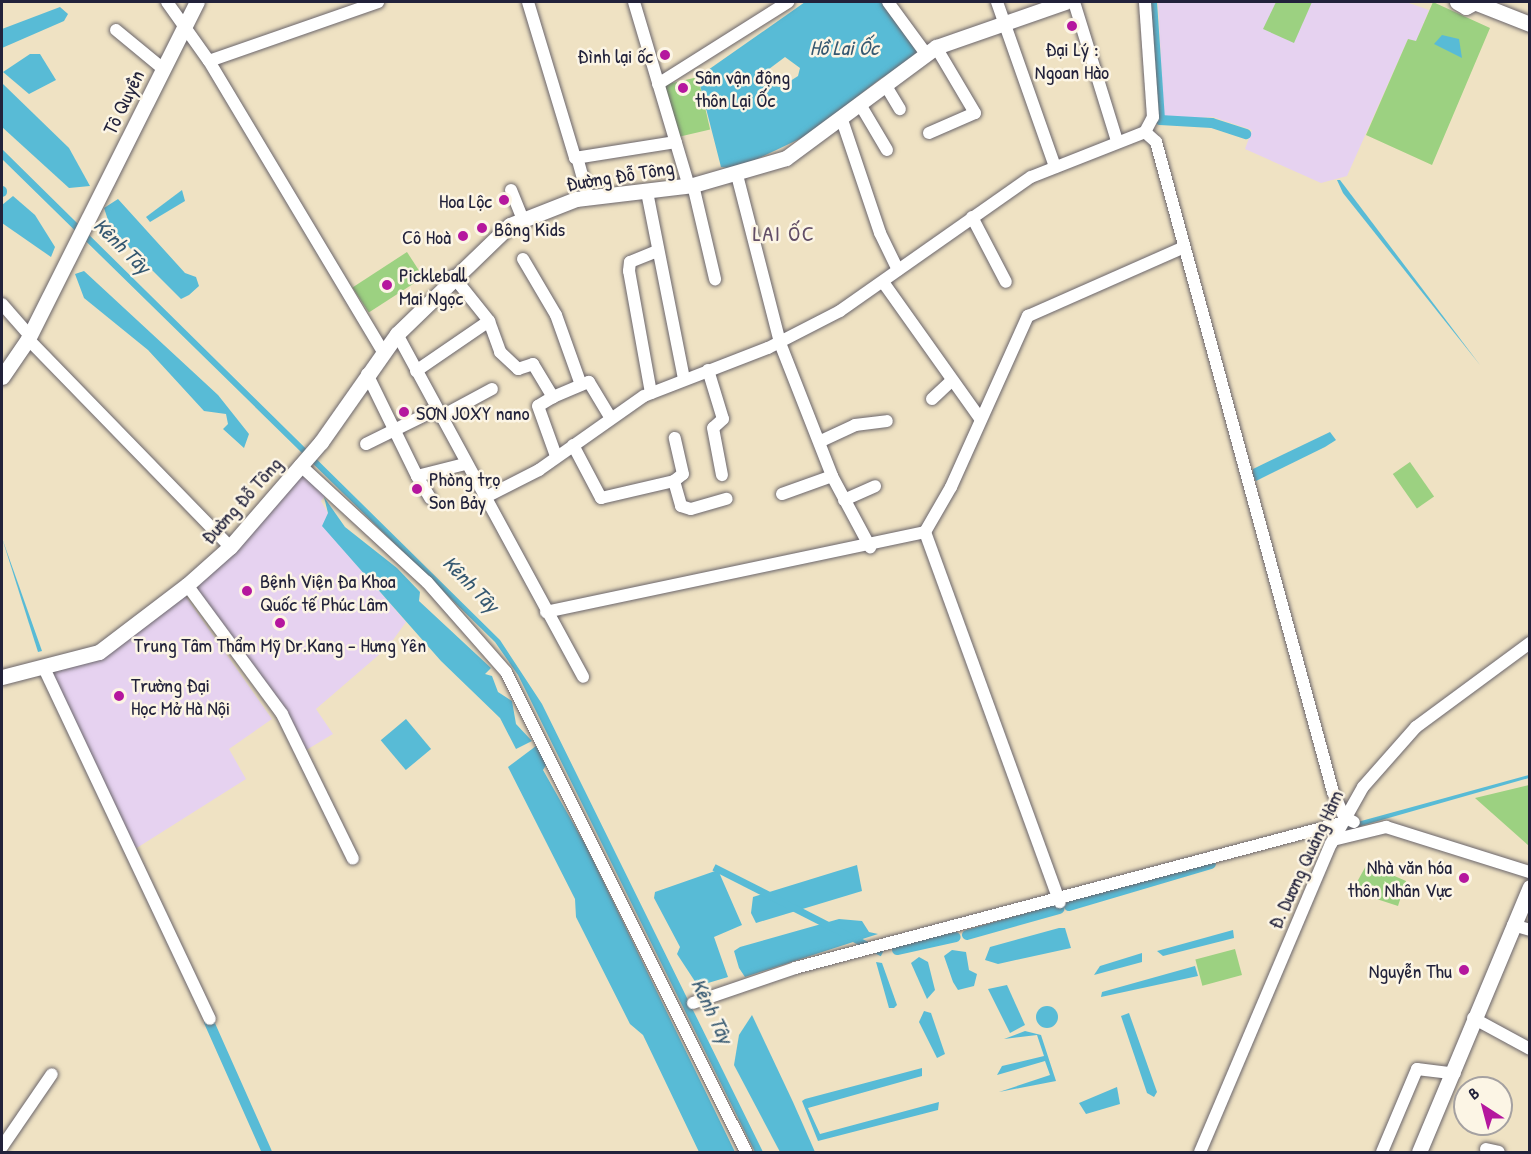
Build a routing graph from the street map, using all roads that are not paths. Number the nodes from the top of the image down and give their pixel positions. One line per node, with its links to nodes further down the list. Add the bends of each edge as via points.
1 (167, 2): 16 (street)
2 (196, 2): 16 (main road, Tô Quyền)
3 (378, 2): 19 (street)
4 (528, 2): 31 (street)
5 (634, 2): 21 (street)
6 (788, 2): 21 (street)
7 (891, 2): 18 (street)
8 (997, 2): 14 (street)
9 (1065, 2): 14 (main road, Đường Đỗ Tông)
10 (1074, 2): 28 (street)
11 (1144, 2): 26 (street, via 1152,117)
12 (1457, 2): 13 (main road, via 1466,7)
13 (1474, 2): 15 (main road)
14 (1007, 20): 18 (main road, Đường Đỗ Tông); 32 (street)
15 (1530, 24)
16 (184, 26): 19 (street); 20 (main road, Tô Quyền)
17 (116, 30): 20 (street)
18 (931, 50): 22 (main road, Đường Đỗ Tông); 27 (street, via 975,113)
19 (209, 61): 53 (street)
20 (162, 68): 51 (main road, Tô Quyền)
21 (658, 84): 29 (street)
22 (886, 86): 23 (main road, Đường Đỗ Tông); 24 (street)
23 (861, 106): 25 (main road, Đường Đỗ Tông); 30 (street)
24 (900, 109)
25 (842, 120): 33 (main road, Đường Đỗ Tông, via 786,158); 43 (street, via 880,233)
26 (1145, 132): 28 (street); 40 (street, via 1156,142)
27 (929, 133)
28 (1117, 141): 32 (street)
29 (676, 142): 31 (street); 34 (street)
30 (887, 150)
31 (578, 157): 37 (street)
32 (1055, 167): 38 (street)
33 (737, 175): 34 (main road, Đường Đỗ Tông); 52 (street)
34 (691, 185): 36 (main road, Đường Đỗ Tông); 45 (street)
35 (511, 190): 39 (street)
36 (647, 192): 37 (main road, Đường Đỗ Tông); 41 (street)
37 (588, 198): 39 (main road, Đường Đỗ Tông)
38 (972, 217): 43 (street); 47 (street)
39 (523, 219): 44 (main road, Đường Đỗ Tông, via 482,259)
40 (1182, 248): 67 (street, via 1028,316); 96 (street, via 1333,792)
41 (657, 251): 58 (street); 62 (street, via 630,262 629,271)
42 (523, 259): 60 (street, via 556,315)
43 (898, 270): 46 (street)
44 (453, 276): 49 (street); 50 (main road, Đường Đỗ Tông)
45 (715, 279)
46 (882, 282): 52 (street); 59 (street)
47 (1006, 282)
48 (2, 304): 51 (street)
49 (489, 321): 55 (street); 63 (street, via 500,351 518,369 533,364)
50 (397, 334): 53 (main road, Đường Đỗ Tông); 55 (street)
51 (29, 337): 57 (main road, Tô Quyền); 88 (street)
52 (780, 343): 54 (street); 71 (street)
53 (383, 352): 56 (main road, Đường Đỗ Tông)
54 (708, 370): 58 (street); 77 (street, via 723,419 713,428)
55 (416, 371): 65 (street)
56 (367, 374): 69 (street); 75 (main road, Đường Đỗ Tông, via 321,442)
57 (2, 377)
58 (684, 379): 62 (street)
59 (950, 382): 64 (street); 67 (street)
60 (581, 385): 63 (street); 66 (street, via 590,382)
61 (492, 389): 65 (street)
62 (651, 393): 66 (street)
63 (553, 397): 74 (street, via 538,406)
64 (932, 399)
65 (437, 414): 69 (street); 76 (street)
66 (610, 417): 73 (street)
67 (979, 417): 87 (street, via 951,488)
68 (887, 422): 71 (street, via 855,425)
69 (393, 430): 72 (street); 78 (street)
70 (675, 438): 80 (street, via 683,474)
71 (821, 441): 79 (street)
72 (366, 444)
73 (573, 445): 74 (street); 80 (street, via 602,498)
74 (556, 456): 84 (street)
75 (301, 464): 88 (main road, Đường Đỗ Tông); 111 (street, via 428,582 506,672)
76 (465, 464): 78 (street); 84 (street)
77 (722, 475)
78 (417, 476): 83 (street)
79 (832, 476): 82 (street); 86 (street)
80 (674, 481): 85 (street, via 681,506 691,509)
81 (875, 486): 86 (street)
82 (782, 494)
83 (430, 498)
84 (483, 498): 91 (street)
85 (727, 499)
86 (844, 500): 89 (street)
87 (925, 532): 89 (street); 101 (street)
88 (230, 547): 90 (main road, Đường Đỗ Tông)
89 (870, 547): 91 (street)
90 (187, 585): 93 (main road, Đường Đỗ Tông, via 99,652); 98 (street, via 282,714)
91 (546, 612): 95 (street)
92 (1530, 643): 96 (street, Đ. Dương Quảng Hàm, via 1416,727 1383,762)
93 (44, 668): 94 (main road, Đường Đỗ Tông); 106 (street)
94 (2, 677)
95 (583, 677)
96 (1346, 821): 97 (street, Đ. Dương Quảng Hàm); 101 (street)
97 (1333, 840): 99 (street, via 1386,827); 112 (street, Đ. Dương Quảng Hàm)
98 (353, 859)
99 (1530, 872)
100 (1525, 888): 102 (main road)
101 (1060, 902): 104 (street, via 795,968)
102 (1509, 926): 103 (street); 105 (main road)
103 (1530, 930)
104 (693, 1003)
105 (1473, 1018): 107 (street); 109 (main road)
106 (210, 1019)
107 (1530, 1049)
108 (52, 1074): 110 (street)
109 (1455, 1074): 113 (street, via 1418,1069); 114 (main road)
110 (2, 1147)
111 (746, 1152)
112 (1200, 1152)
113 (1382, 1152)
114 (1419, 1152)

